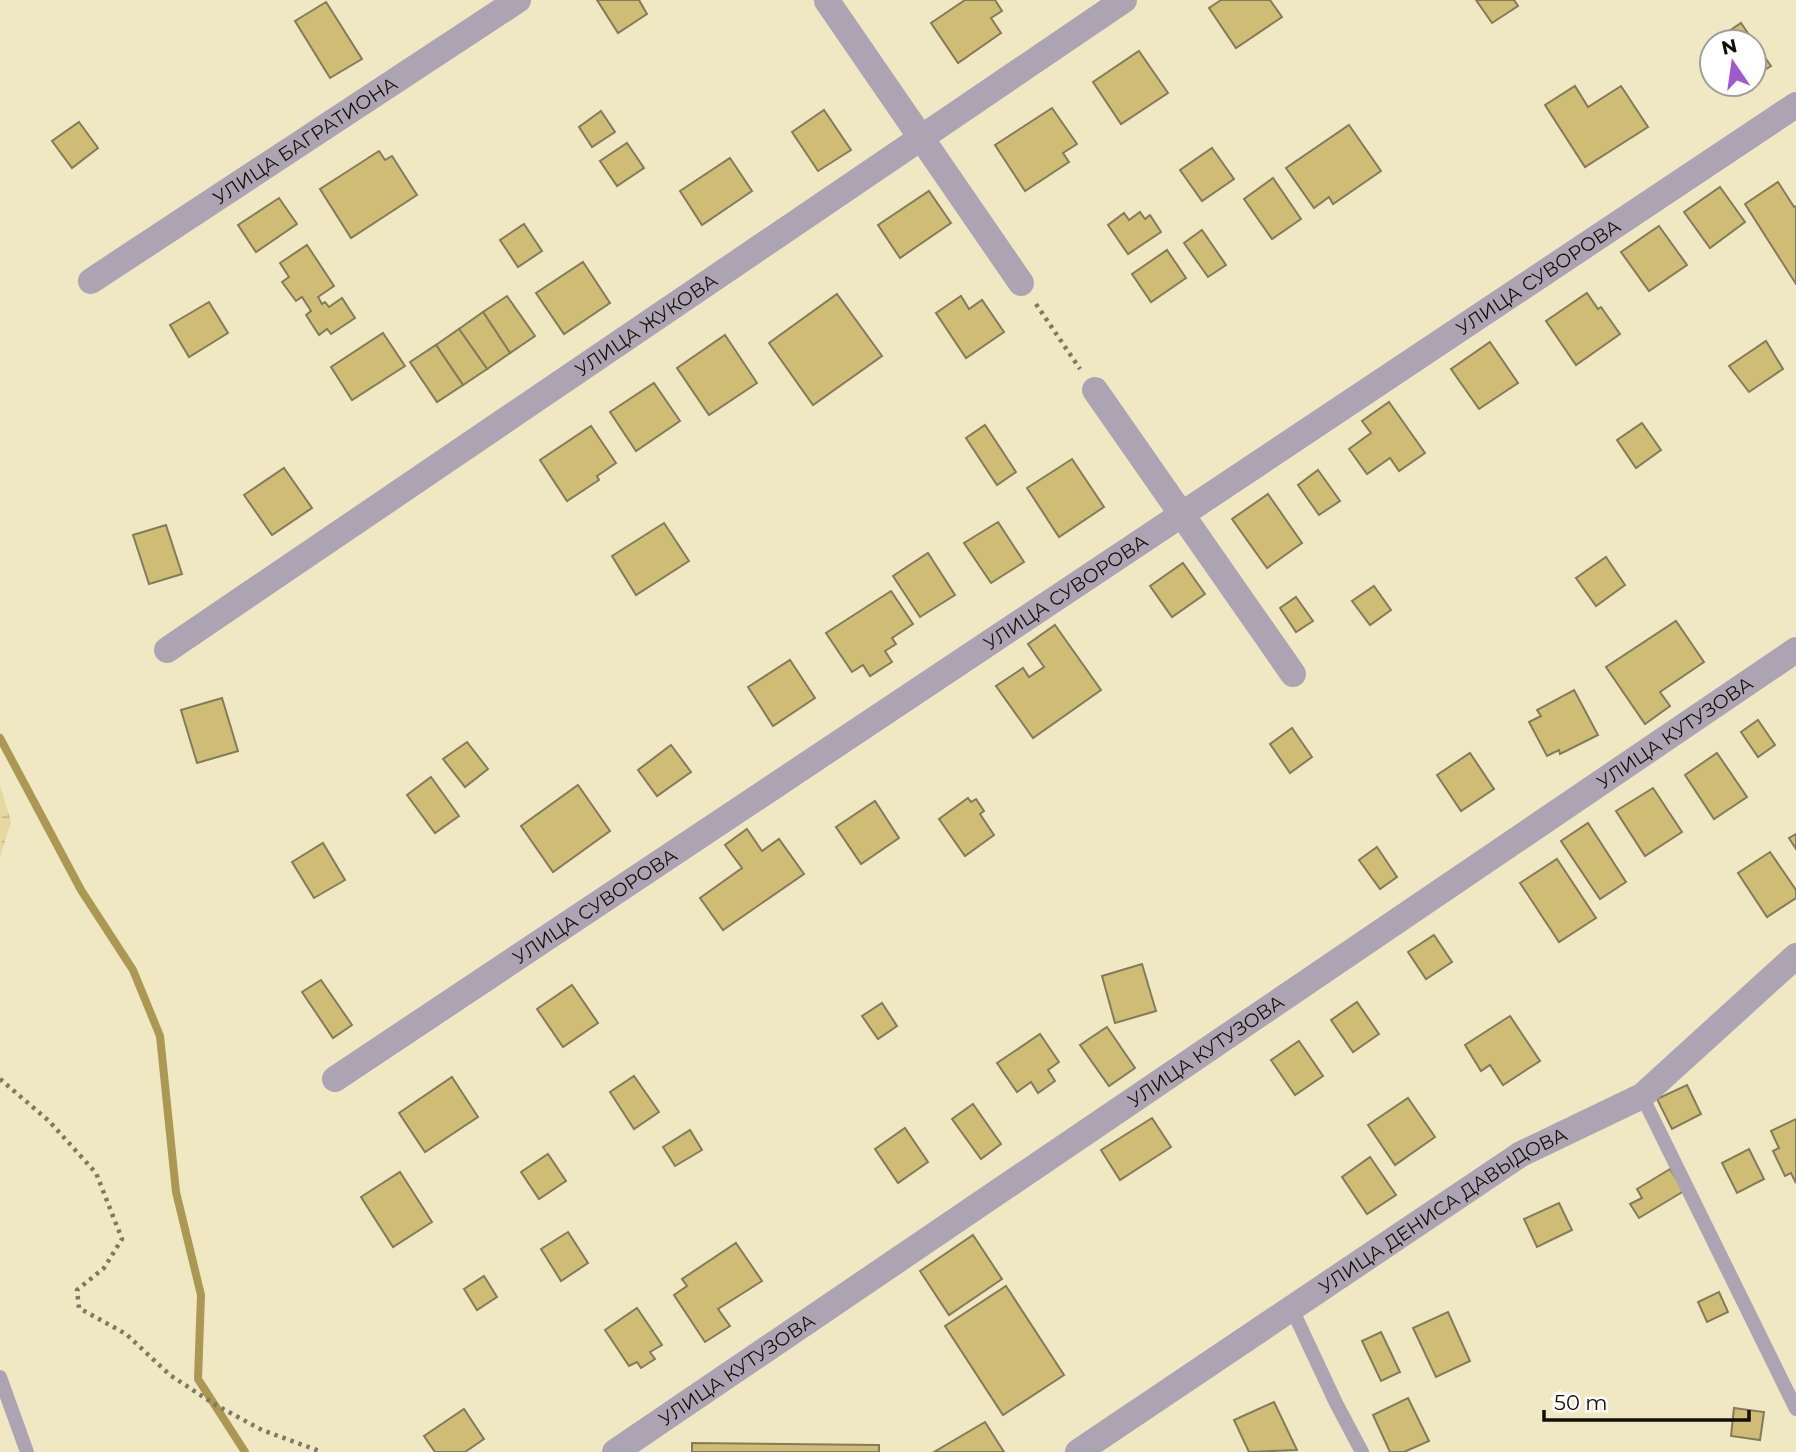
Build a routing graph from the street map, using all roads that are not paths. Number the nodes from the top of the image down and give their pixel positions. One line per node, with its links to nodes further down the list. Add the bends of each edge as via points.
1 (518, 0): 6 (street, УЛИЦА БАГРАТИОНА)
2 (1124, 0): 5 (street, УЛИЦА ЖУКОВА)
3 (827, 1): 5 (street)
4 (1796, 105): 9 (street, УЛИЦА СУВОРОВА)
5 (920, 137): 7 (street); 10 (street, УЛИЦА ЖУКОВА)
6 (91, 281)
7 (1021, 283)
8 (1095, 390): 9 (street)
9 (1181, 515): 12 (street); 14 (street, УЛИЦА СУВОРОВА)
10 (167, 650)
11 (1796, 650): 21 (street, УЛИЦА КУТУЗОВА)
12 (1293, 674)
13 (1796, 956): 15 (street, УЛИЦА ДЕНИСА ДАВЫДОВА)
14 (335, 1079)
15 (1642, 1096): 16 (street, УЛИЦА ДЕНИСА ДАВЫДОВА, via 1521,1154); 18 (lane)
16 (1292, 1309): 19 (street, УЛИЦА ДЕНИСА ДАВЫДОВА); 23 (lane)
17 (0, 1377): 20 (lane)
18 (1796, 1409)
19 (1104, 1444): 22 (street, УЛИЦА ДЕНИСА ДАВЫДОВА)
20 (27, 1452)
21 (615, 1452)
22 (1078, 1452)
23 (1362, 1452)

